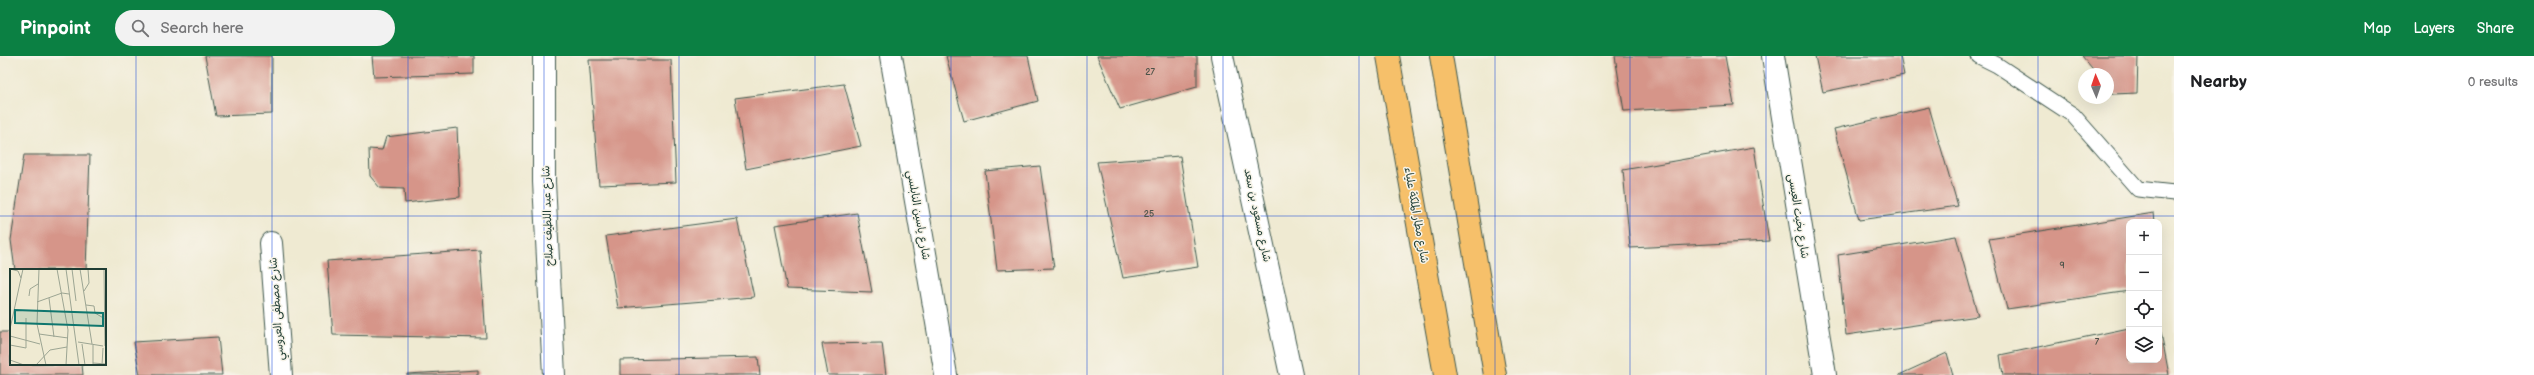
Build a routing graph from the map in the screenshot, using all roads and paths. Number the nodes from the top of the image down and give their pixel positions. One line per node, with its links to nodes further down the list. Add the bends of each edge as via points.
1 (544, 56): 11 (street, شارع عبد اللطيف صلاح, via 544,182)
2 (891, 56): 12 (street, شارع ياسين النابلسي)
3 (1222, 56): 13 (street, شارع مسعود بن سعد)
4 (1388, 56): 14 (highway, شارع مطار الملكة علياء)
5 (1441, 56): 15 (highway)
6 (1773, 56): 16 (street, شارع بخيت العيسى)
7 (1979, 56): 8 (lane, via 2073,115 2138,189)
8 (2174, 193)
9 (271, 243): 10 (street, شارع مصطفى العروسي)
10 (281, 375)
11 (554, 375)
12 (946, 375)
13 (1291, 375)
14 (1445, 375)
15 (1496, 375)
16 (1825, 375)

